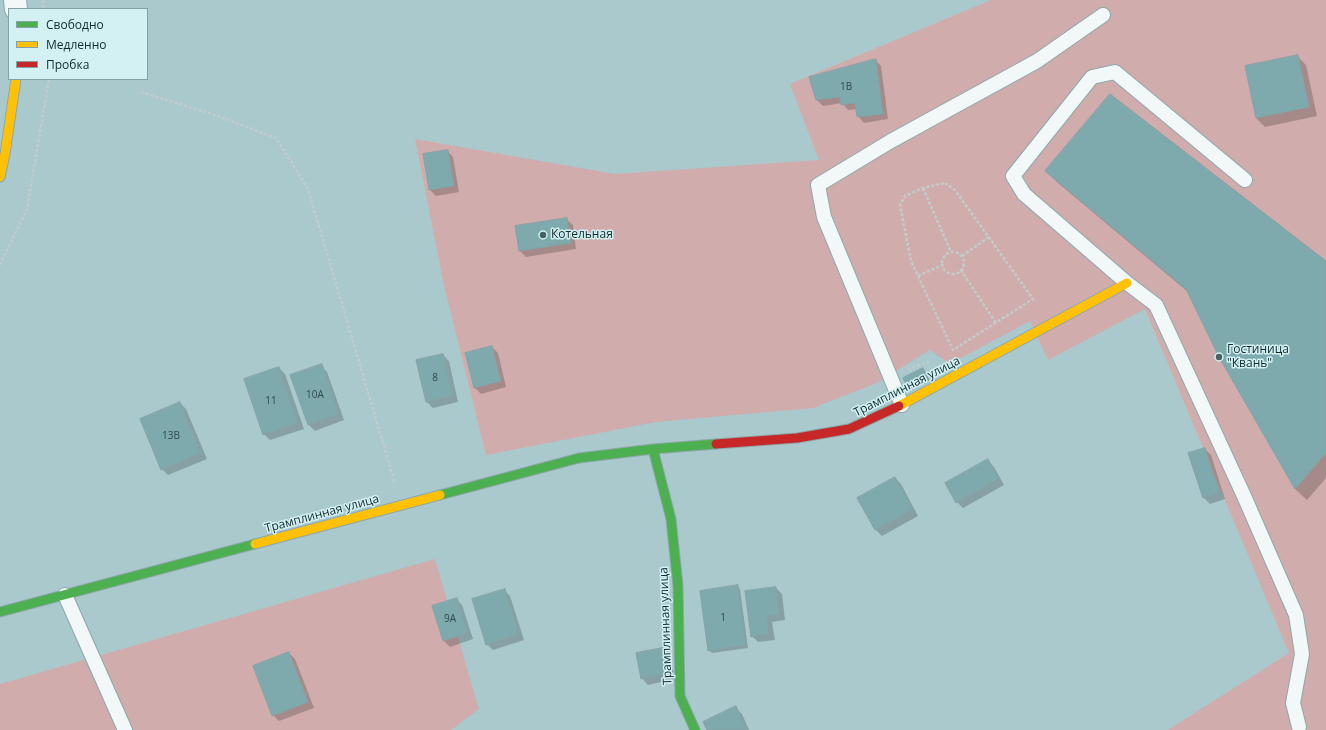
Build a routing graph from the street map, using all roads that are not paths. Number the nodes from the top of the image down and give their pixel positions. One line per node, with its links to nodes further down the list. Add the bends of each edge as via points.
1 (1103, 15): 6 (lane, via 1037,61 891,141 818,185 824,217)
2 (16, 80): 3 (street)
3 (0, 177)
4 (1245, 180): 5 (lane, via 1115,72 1092,77 1013,176 1024,194)
5 (1127, 283): 6 (street, Трамплинная улица); 10 (lane, via 1156,305 1296,615 1302,654 1292,703)
6 (902, 405): 7 (street, Трамплинная улица, via 849,429 804,437)
7 (653, 449): 8 (street, Трамплинная улица, via 579,458); 12 (street, Трамплинная улица, via 671,519 678,586 680,696)
8 (65, 595): 9 (street, Трамплинная улица); 11 (lane)
9 (0, 612)
10 (1299, 727)
11 (125, 730)
12 (695, 730)

